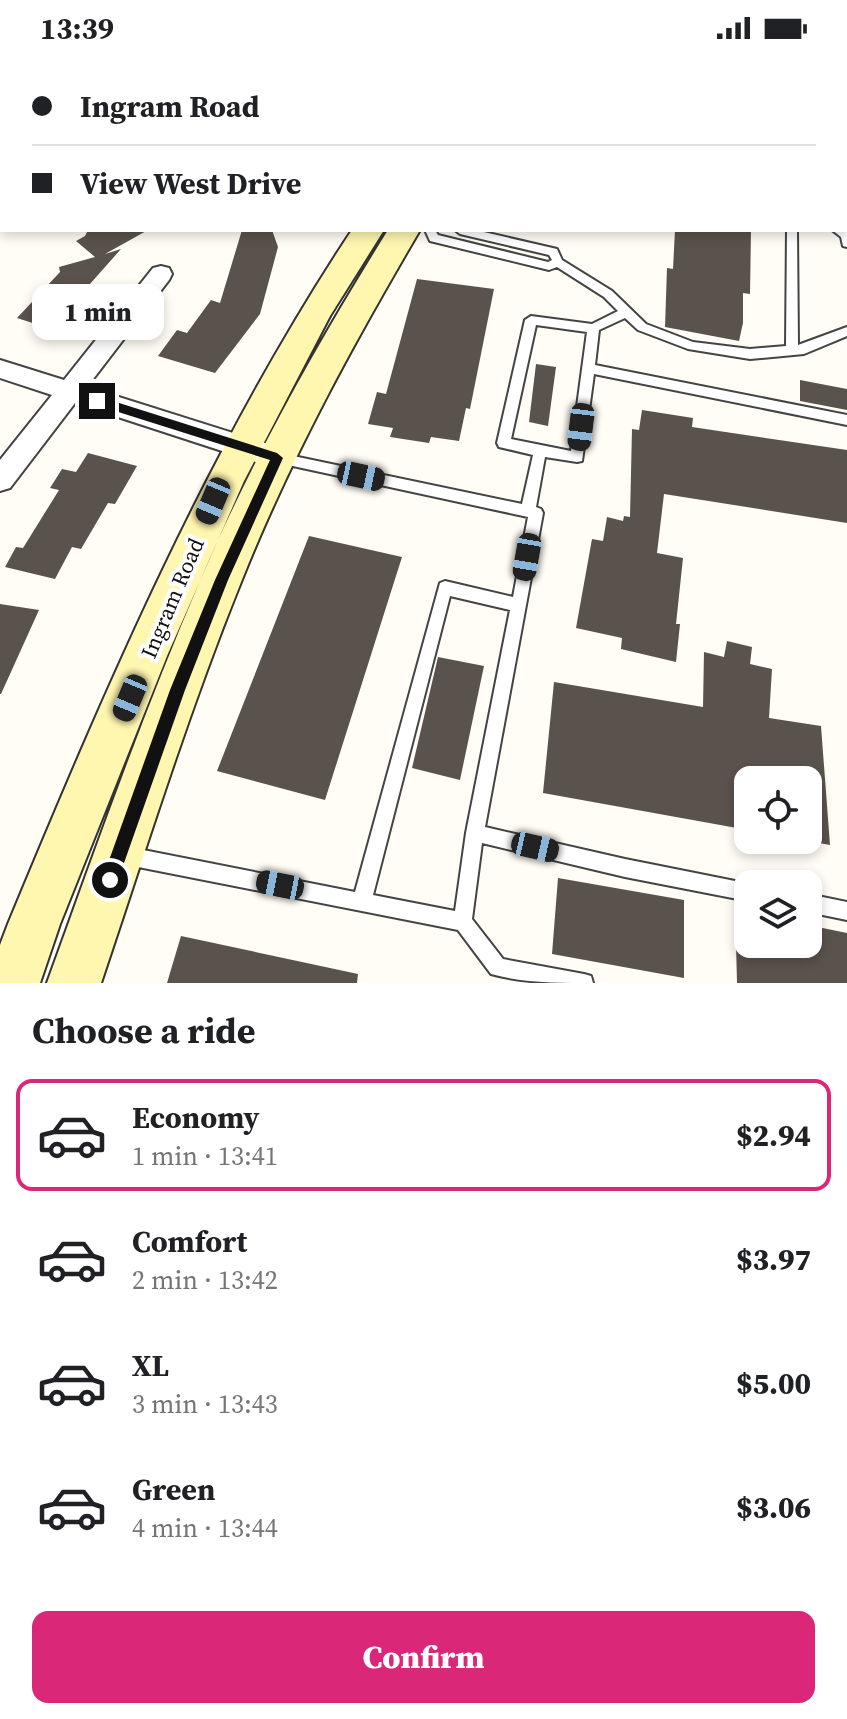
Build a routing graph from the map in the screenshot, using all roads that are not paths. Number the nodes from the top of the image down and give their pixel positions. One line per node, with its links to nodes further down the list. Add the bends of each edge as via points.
1 (367, 232): 19 (main road, Ingram Road, via 287,360)
2 (403, 232): 19 (main road, Ingram Road)
3 (431, 232): 7 (lane, via 434,238)
4 (468, 232): 6 (lane)
5 (792, 232): 13 (lane)
6 (498, 239): 7 (lane); 8 (lane, via 553,252)
7 (491, 252): 8 (lane, via 549,266)
8 (558, 262): 10 (lane)
9 (161, 274): 16 (street)
10 (627, 312): 11 (lane); 13 (lane, via 642,327 692,346 750,354)
11 (593, 328): 14 (lane); 18 (lane, via 531,320 504,443)
12 (847, 331): 13 (lane)
13 (792, 350)
14 (588, 368): 17 (lane); 18 (lane, via 577,457)
15 (0, 369): 16 (street)
16 (68, 391): 19 (street); 20 (street)
17 (847, 420)
18 (540, 451): 21 (lane)
19 (259, 452): 21 (lane); 24 (main road, Ingram Road); 30 (main road, Ingram Road, via 182,573)
20 (0, 480)
21 (528, 511): 22 (lane, via 536,513)
22 (518, 605): 23 (lane); 26 (lane, via 445,588)
23 (475, 833): 25 (lane); 29 (lane)
24 (119, 854): 26 (lane); 31 (main road, Ingram Road)
25 (734, 889)
26 (362, 901): 29 (lane)
27 (822, 906): 28 (lane)
28 (847, 911)
29 (463, 922): 32 (lane, via 498,967)
30 (13, 983)
31 (74, 983)
32 (584, 983)

